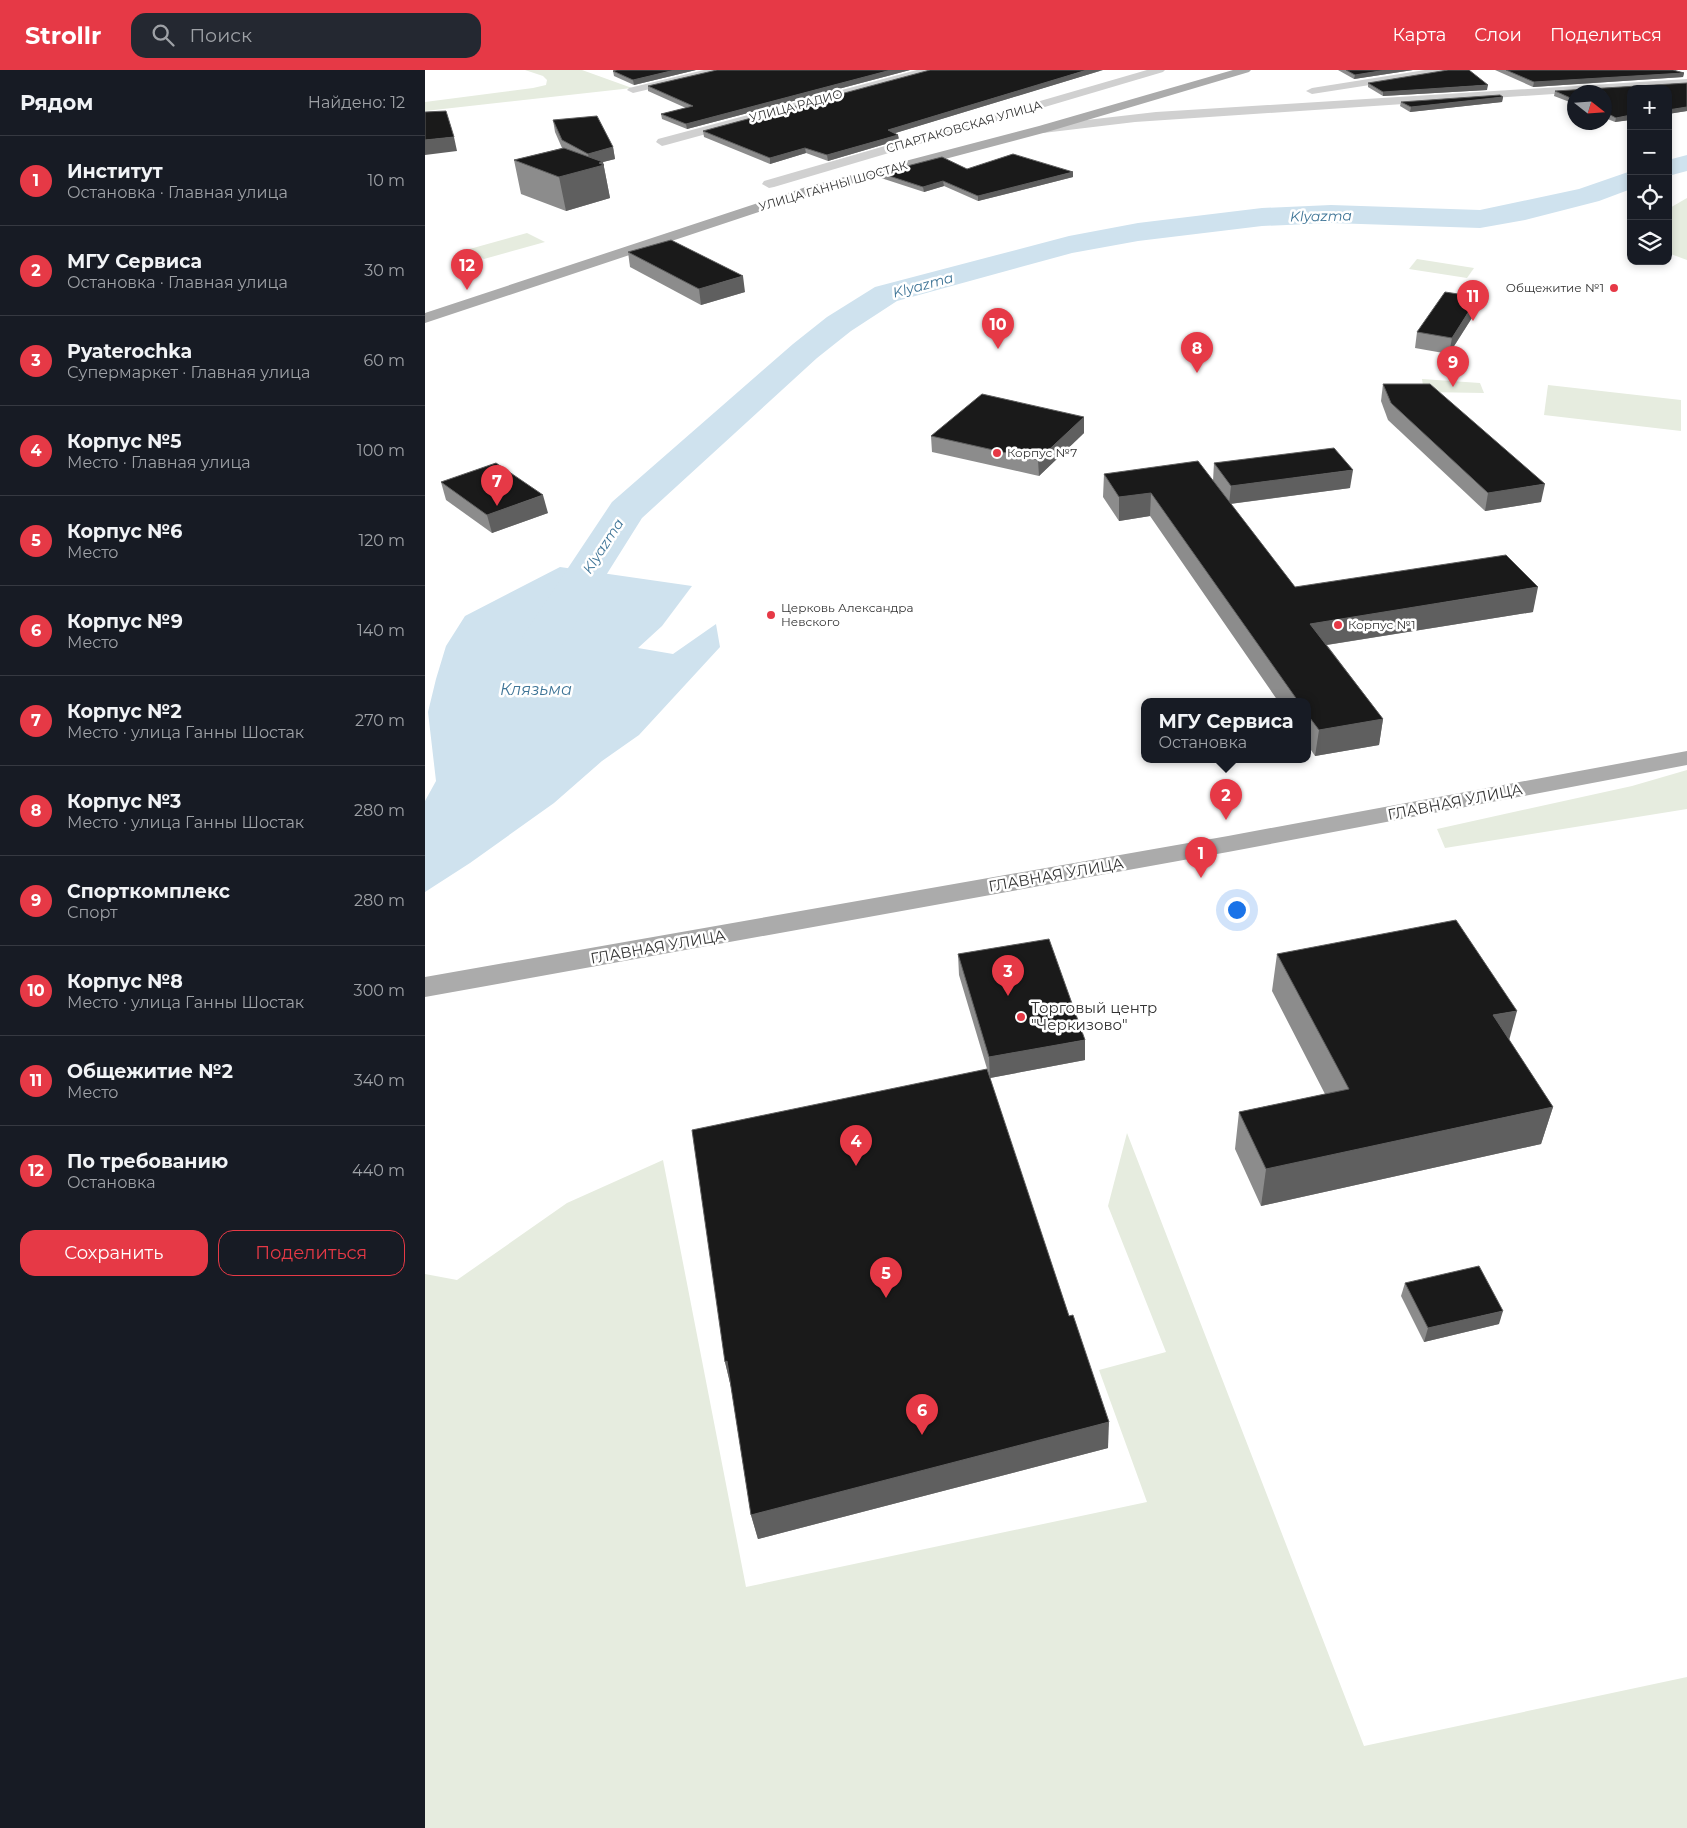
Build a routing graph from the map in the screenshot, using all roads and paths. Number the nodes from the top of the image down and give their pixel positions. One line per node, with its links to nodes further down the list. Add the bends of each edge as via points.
1 (718, 70): 7 (street)
2 (930, 70): 12 (street, УЛИЦА РАДИО)
3 (1159, 70): 13 (street, СПАРТАКОВСКАЯ УЛИЦА)
4 (1244, 70): 11 (main road, УЛИЦА ГАННЫ ШОСТАК)
5 (1447, 70): 8 (street)
6 (1687, 82): 10 (street)
7 (633, 90)
8 (1302, 93)
9 (1273, 97): 10 (street)
10 (1137, 118): 11 (street)
11 (1043, 129): 14 (main road, УЛИЦА ГАННЫ ШОСТАК, via 811,190)
12 (662, 142)
13 (769, 184)
14 (425, 318)
15 (1687, 758): 16 (main road, ГЛАВНАЯ УЛИЦА, via 1212,847)
16 (425, 987)

